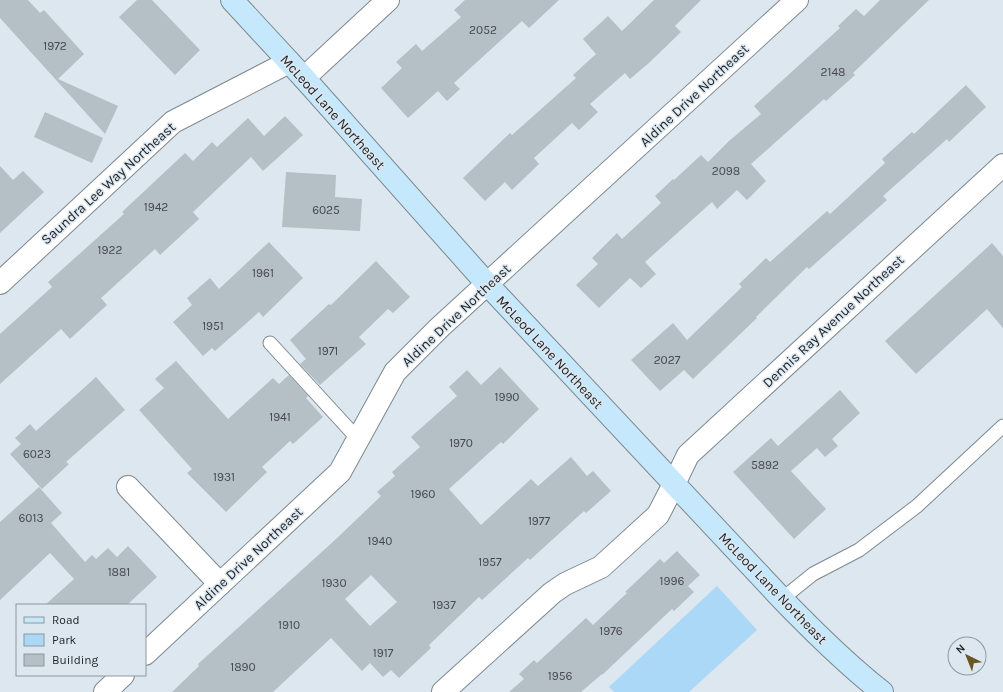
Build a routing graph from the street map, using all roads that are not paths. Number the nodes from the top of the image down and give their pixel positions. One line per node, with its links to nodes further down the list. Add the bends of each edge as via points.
1 (232, 0): 4 (street, McLeod Lane Northeast)
2 (388, 0): 5 (street)
3 (797, 0): 8 (street, Aldine Drive Northeast)
4 (289, 62): 5 (street, McLeod Lane Northeast); 7 (street, Saundra Lee Way Northeast, via 173,122)
5 (304, 78): 8 (street, McLeod Lane Northeast)
6 (1003, 165): 12 (street, Dennis Ray Avenue Northeast, via 688,455)
7 (0, 283)
8 (488, 285): 11 (street, Aldine Drive Northeast, via 440,327 395,372); 12 (street, McLeod Lane Northeast)
9 (270, 343): 11 (lane)
10 (1003, 426): 15 (lane, via 917,506 859,550 814,574)
11 (358, 439): 14 (street, Aldine Drive Northeast, via 340,472)
12 (674, 484): 15 (street, McLeod Lane Northeast); 19 (street, Dennis Ray Avenue Northeast, via 658,515 601,567 552,593)
13 (128, 487): 14 (street)
14 (220, 584): 16 (street, Aldine Drive Northeast)
15 (782, 599): 20 (street, McLeod Lane Northeast, via 823,641)
16 (146, 653)
17 (122, 676): 18 (street)
18 (105, 692)
19 (443, 692)
20 (882, 692)

